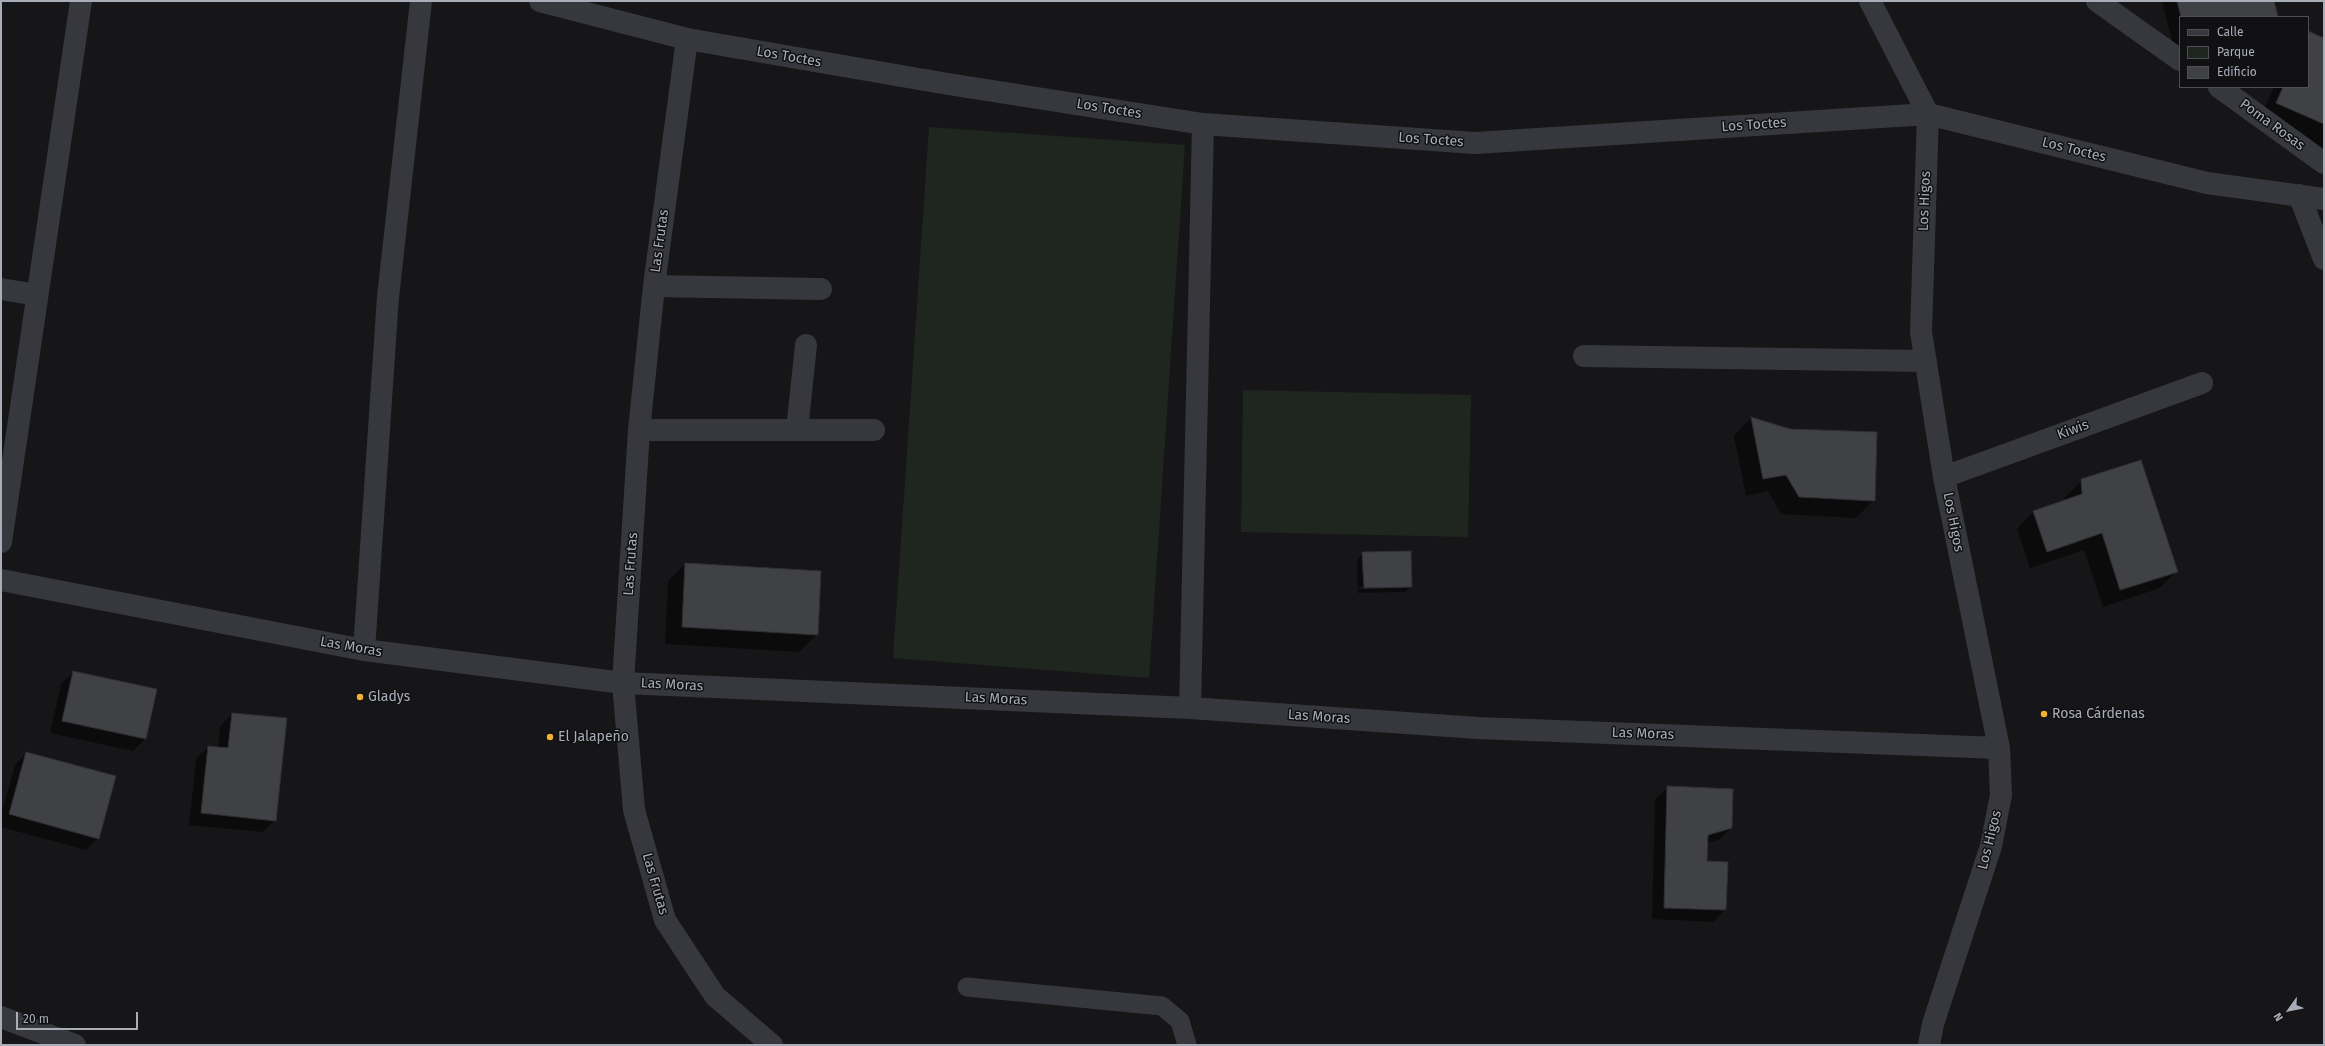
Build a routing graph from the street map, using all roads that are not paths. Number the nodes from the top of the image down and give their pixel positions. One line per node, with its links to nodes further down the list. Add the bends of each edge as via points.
1 (81, 1): 18 (street)
2 (421, 1): 29 (street, via 388,297)
3 (540, 1): 6 (street, Los Toctes)
4 (1870, 1): 9 (street, Los Higos)
5 (2097, 1): 7 (street)
6 (687, 39): 10 (street, Los Toctes); 15 (street, Las Frutas)
7 (2179, 59)
8 (2220, 88): 11 (street, Poma Rosas)
9 (1928, 114): 10 (street, Los Toctes, via 1475,143); 12 (street, Los Toctes, via 2207,183); 21 (street, Los Higos, via 1921,332)
10 (1203, 124): 31 (street)
11 (2324, 163)
12 (2299, 195): 13 (street, Los Toctes); 14 (street)
13 (2324, 199)
14 (2324, 258)
15 (654, 286): 17 (street); 23 (street, Las Frutas)
16 (1, 289): 18 (street)
17 (821, 289)
18 (37, 295): 27 (street)
19 (806, 345): 24 (street)
20 (1584, 356): 21 (street)
21 (1926, 361): 26 (street, Los Higos)
22 (2202, 383): 26 (street, Kiwis)
23 (639, 430): 24 (street); 30 (street, Las Frutas)
24 (797, 430): 25 (street)
25 (874, 430)
26 (1944, 477): 32 (street, Los Higos)
27 (1, 542)
28 (1, 580): 29 (street, Las Moras)
29 (364, 650): 30 (street, Las Moras)
30 (623, 683): 31 (street, Las Moras); 36 (street, Las Frutas, via 634,810 665,920 716,996)
31 (1190, 708): 32 (street, Las Moras, via 1478,728)
32 (1999, 748): 38 (street, Los Higos, via 2001,795 1991,846 1933,1024)
33 (967, 987): 37 (lane, via 1162,1006 1180,1021)
34 (1, 1017): 35 (street)
35 (75, 1045)
36 (772, 1045)
37 (1187, 1045)
38 (1929, 1045)

